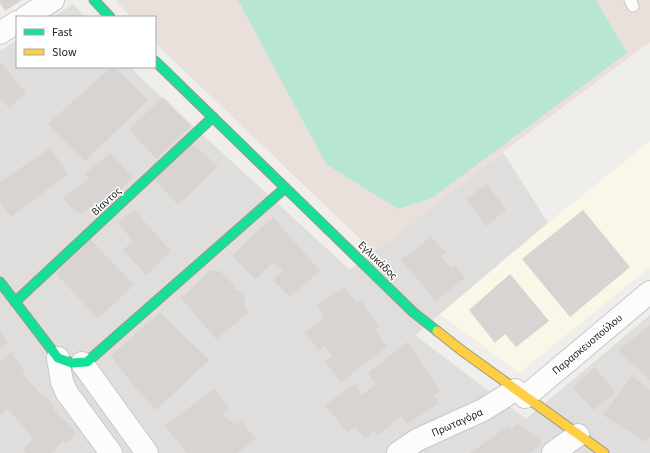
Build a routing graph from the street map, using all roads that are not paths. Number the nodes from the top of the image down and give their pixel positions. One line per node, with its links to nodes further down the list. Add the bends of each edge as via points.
1 (53, 0): 3 (street)
2 (94, 0): 4 (street)
3 (28, 16)
4 (109, 16)
5 (16, 23): 6 (street)
6 (0, 33)
7 (156, 62): 8 (street, Εγλυκάδος)
8 (213, 117): 9 (street, Εγλυκάδος); 12 (street, Βίαντος)
9 (284, 188): 14 (street); 15 (street, Εγλυκάδος, via 413,312)
10 (0, 282): 12 (street)
11 (650, 292): 15 (street, Παρασκευοπούλου)
12 (15, 302): 13 (street)
13 (58, 358): 14 (street, via 69,363); 17 (street, via 62,382 67,393)
14 (84, 362): 18 (street)
15 (520, 394): 16 (street, Εγλυκάδος); 19 (street, Πρωταγόρα, via 418,440)
16 (578, 435): 20 (street); 21 (street, Εγλυκάδος)
17 (111, 453)
18 (147, 453)
19 (398, 453)
20 (553, 453)
21 (604, 453)

